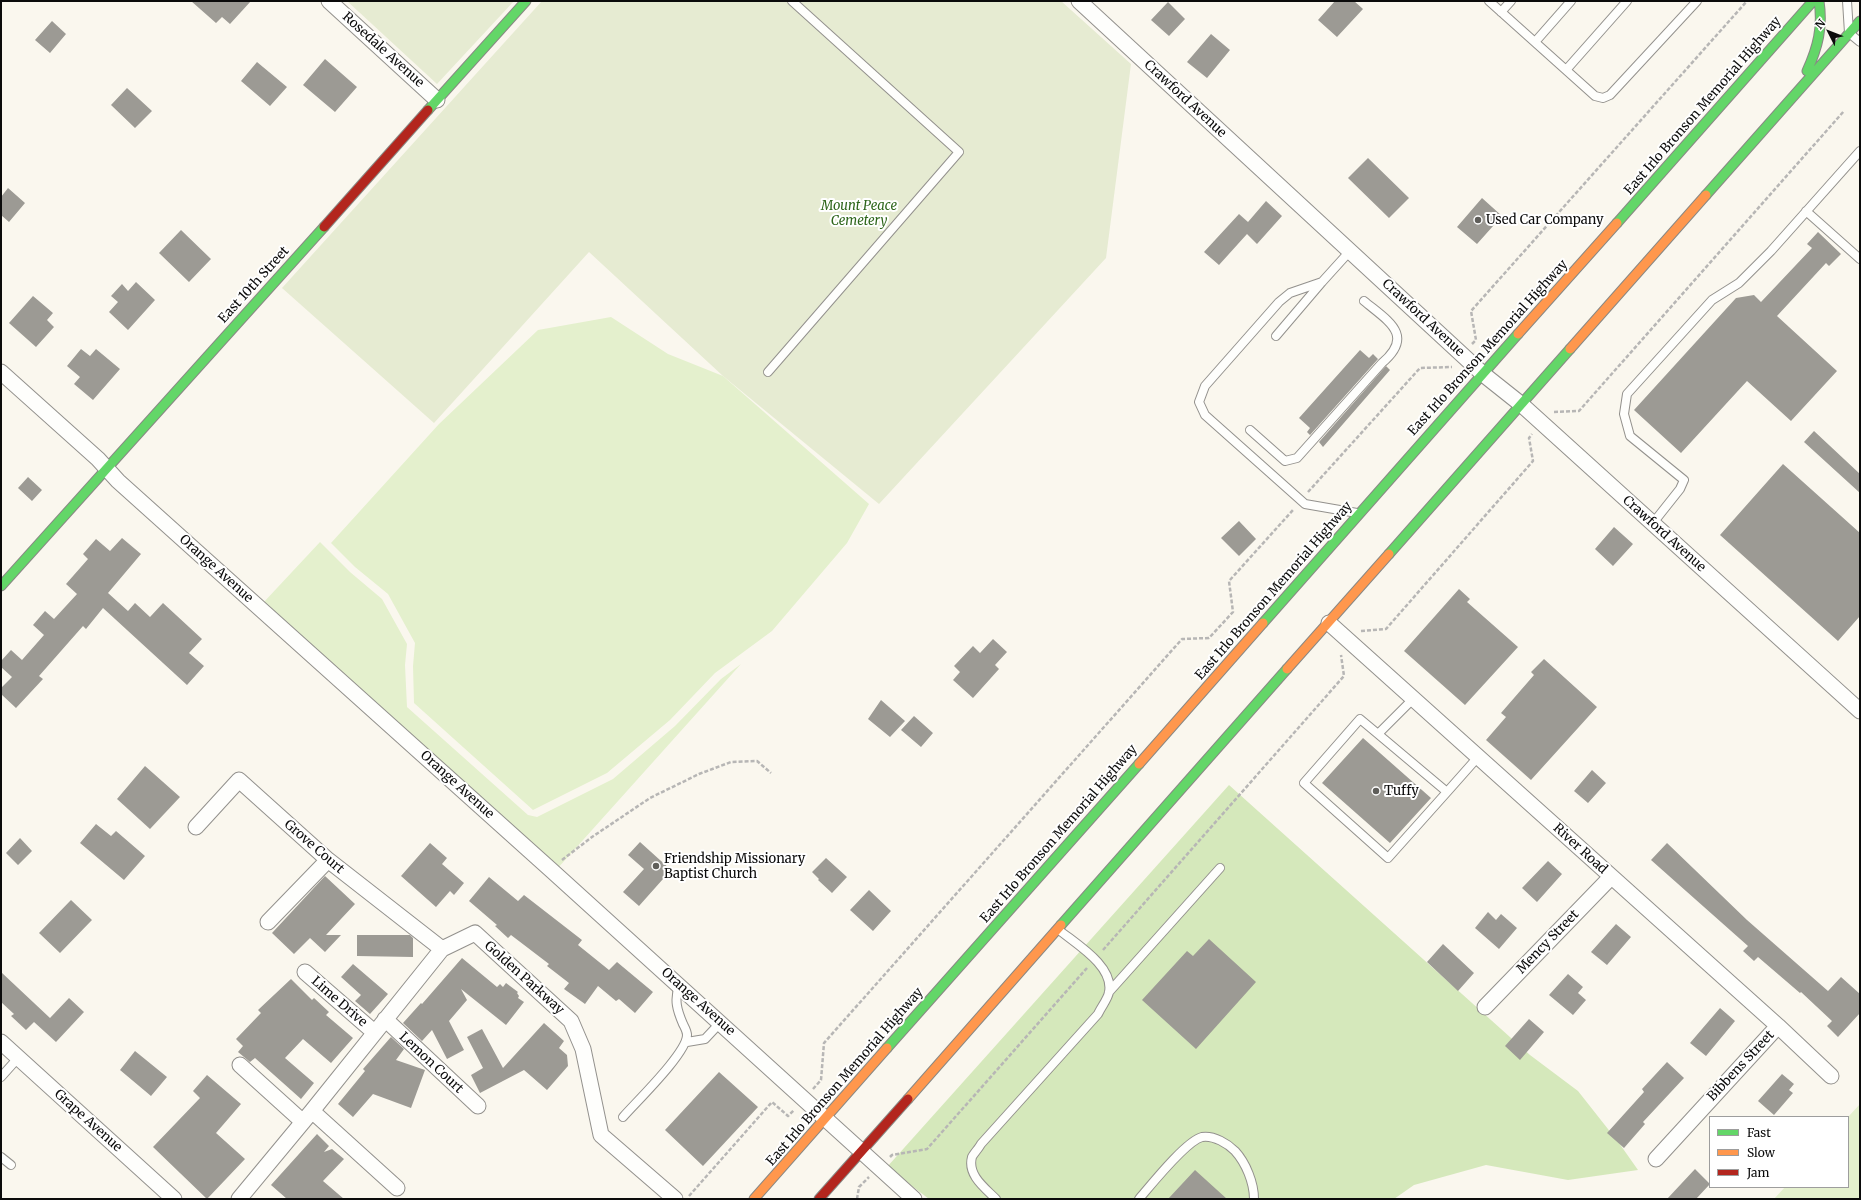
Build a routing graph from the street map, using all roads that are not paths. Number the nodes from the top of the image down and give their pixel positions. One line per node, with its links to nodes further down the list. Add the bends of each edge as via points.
1 (329, 1): 20 (street, Rosedale Avenue)
2 (526, 1): 20 (main road, East 10th Street)
3 (792, 1): 29 (lane, via 959,152)
4 (1079, 1): 23 (street, Crawford Avenue)
5 (1489, 1): 13 (lane)
6 (1511, 1): 13 (lane)
7 (1571, 1): 16 (lane)
8 (1627, 1): 18 (lane)
9 (1697, 1): 18 (lane, via 1610,95 1603,98 1595,96)
10 (1813, 1): 30 (main road, East Irlo Bronson Memorial Highway)
11 (1819, 1): 19 (main road, via 1823,19 1820,42)
12 (1847, 1): 15 (lane)
13 (1501, 12): 16 (lane)
14 (1860, 21): 15 (main road)
15 (1850, 33): 17 (lane); 19 (main road)
16 (1534, 42): 18 (lane)
17 (1860, 42)
18 (1566, 70)
19 (1800, 89): 31 (main road)
20 (437, 100): 33 (main road, East 10th Street)
21 (1860, 151): 22 (lane)
22 (1806, 211): 24 (lane); 35 (lane, via 1739,283 1712,300 1627,394 1624,414 1630,436 1684,480 1680,489)
23 (1350, 251): 25 (lane); 30 (street, Crawford Avenue)
24 (1860, 259)
25 (1322, 282): 27 (lane); 34 (lane, via 1290,293 1278,302 1205,386 1199,402 1205,415 1305,504)
26 (1364, 301): 32 (lane, via 1389,322 1398,335 1398,342 1392,354 1297,458 1285,461)
27 (1276, 336)
28 (1, 372): 33 (street, Orange Avenue)
29 (768, 372)
30 (1483, 374): 31 (street, Crawford Avenue); 34 (main road, East Irlo Bronson Memorial Highway)
31 (1522, 404): 35 (street, Crawford Avenue); 37 (main road)
32 (1250, 430)
33 (107, 468): 36 (main road, East 10th Street); 51 (street, Orange Avenue)
34 (1359, 514): 67 (main road, East Irlo Bronson Memorial Highway)
35 (1653, 523): 39 (street, Crawford Avenue)
36 (1, 586)
37 (1329, 622): 38 (street, River Road); 48 (main road)
38 (1414, 698): 40 (lane); 41 (street, River Road)
39 (1860, 711)
40 (1378, 734): 42 (lane); 42 (lane, via 1360,719 1304,783 1388,858)
41 (1478, 757): 42 (lane); 46 (street, River Road)
42 (1447, 792)
43 (196, 827): 44 (street, Grove Court, via 239,780)
44 (328, 860): 47 (street); 49 (street, Grove Court)
45 (1220, 868): 52 (lane)
46 (1611, 877): 53 (street, Mency Street); 56 (street, River Road)
47 (268, 922)
48 (1058, 929): 52 (lane, via 1107,974); 68 (main road)
49 (442, 949): 54 (street, Golden Parkway); 75 (street, Golden Parkway, via 475,933 571,1021 583,1049 601,1135)
50 (305, 972): 57 (street, Lime Drive)
51 (679, 986): 55 (street, Orange Avenue); 59 (lane, via 676,1003 687,1034)
52 (1109, 992): 79 (lane, via 1098,1014 972,1157 972,1170 978,1182)
53 (1485, 1007)
54 (385, 1019): 57 (street, Golden Parkway); 64 (street, Lemon Court)
55 (720, 1023): 59 (lane, via 705,1039); 67 (street, Orange Avenue)
56 (1778, 1026): 62 (street, River Road); 70 (street, Bibbens Street)
57 (374, 1032): 65 (street, Golden Parkway)
58 (1, 1042): 60 (street, Grape Avenue)
59 (687, 1042): 66 (lane, via 679,1055)
60 (18, 1058): 63 (lane); 73 (street, Grape Avenue)
61 (240, 1065): 65 (street)
62 (1832, 1076)
63 (1, 1077)
64 (478, 1106)
65 (308, 1117): 72 (street); 74 (street, Golden Parkway)
66 (623, 1117)
67 (826, 1119): 68 (street, Orange Avenue); 76 (main road, East Irlo Bronson Memorial Highway)
68 (861, 1152): 77 (main road); 78 (street, Orange Avenue)
69 (1, 1157): 71 (lane)
70 (1656, 1159)
71 (11, 1165)
72 (397, 1188)
73 (174, 1199)
74 (239, 1199)
75 (675, 1199)
76 (754, 1199)
77 (819, 1199)
78 (914, 1199)
79 (996, 1199)
80 (1139, 1199): 81 (lane, via 1187,1146 1202,1137 1230,1145 1238,1154 1254,1189)
81 (1254, 1199)

